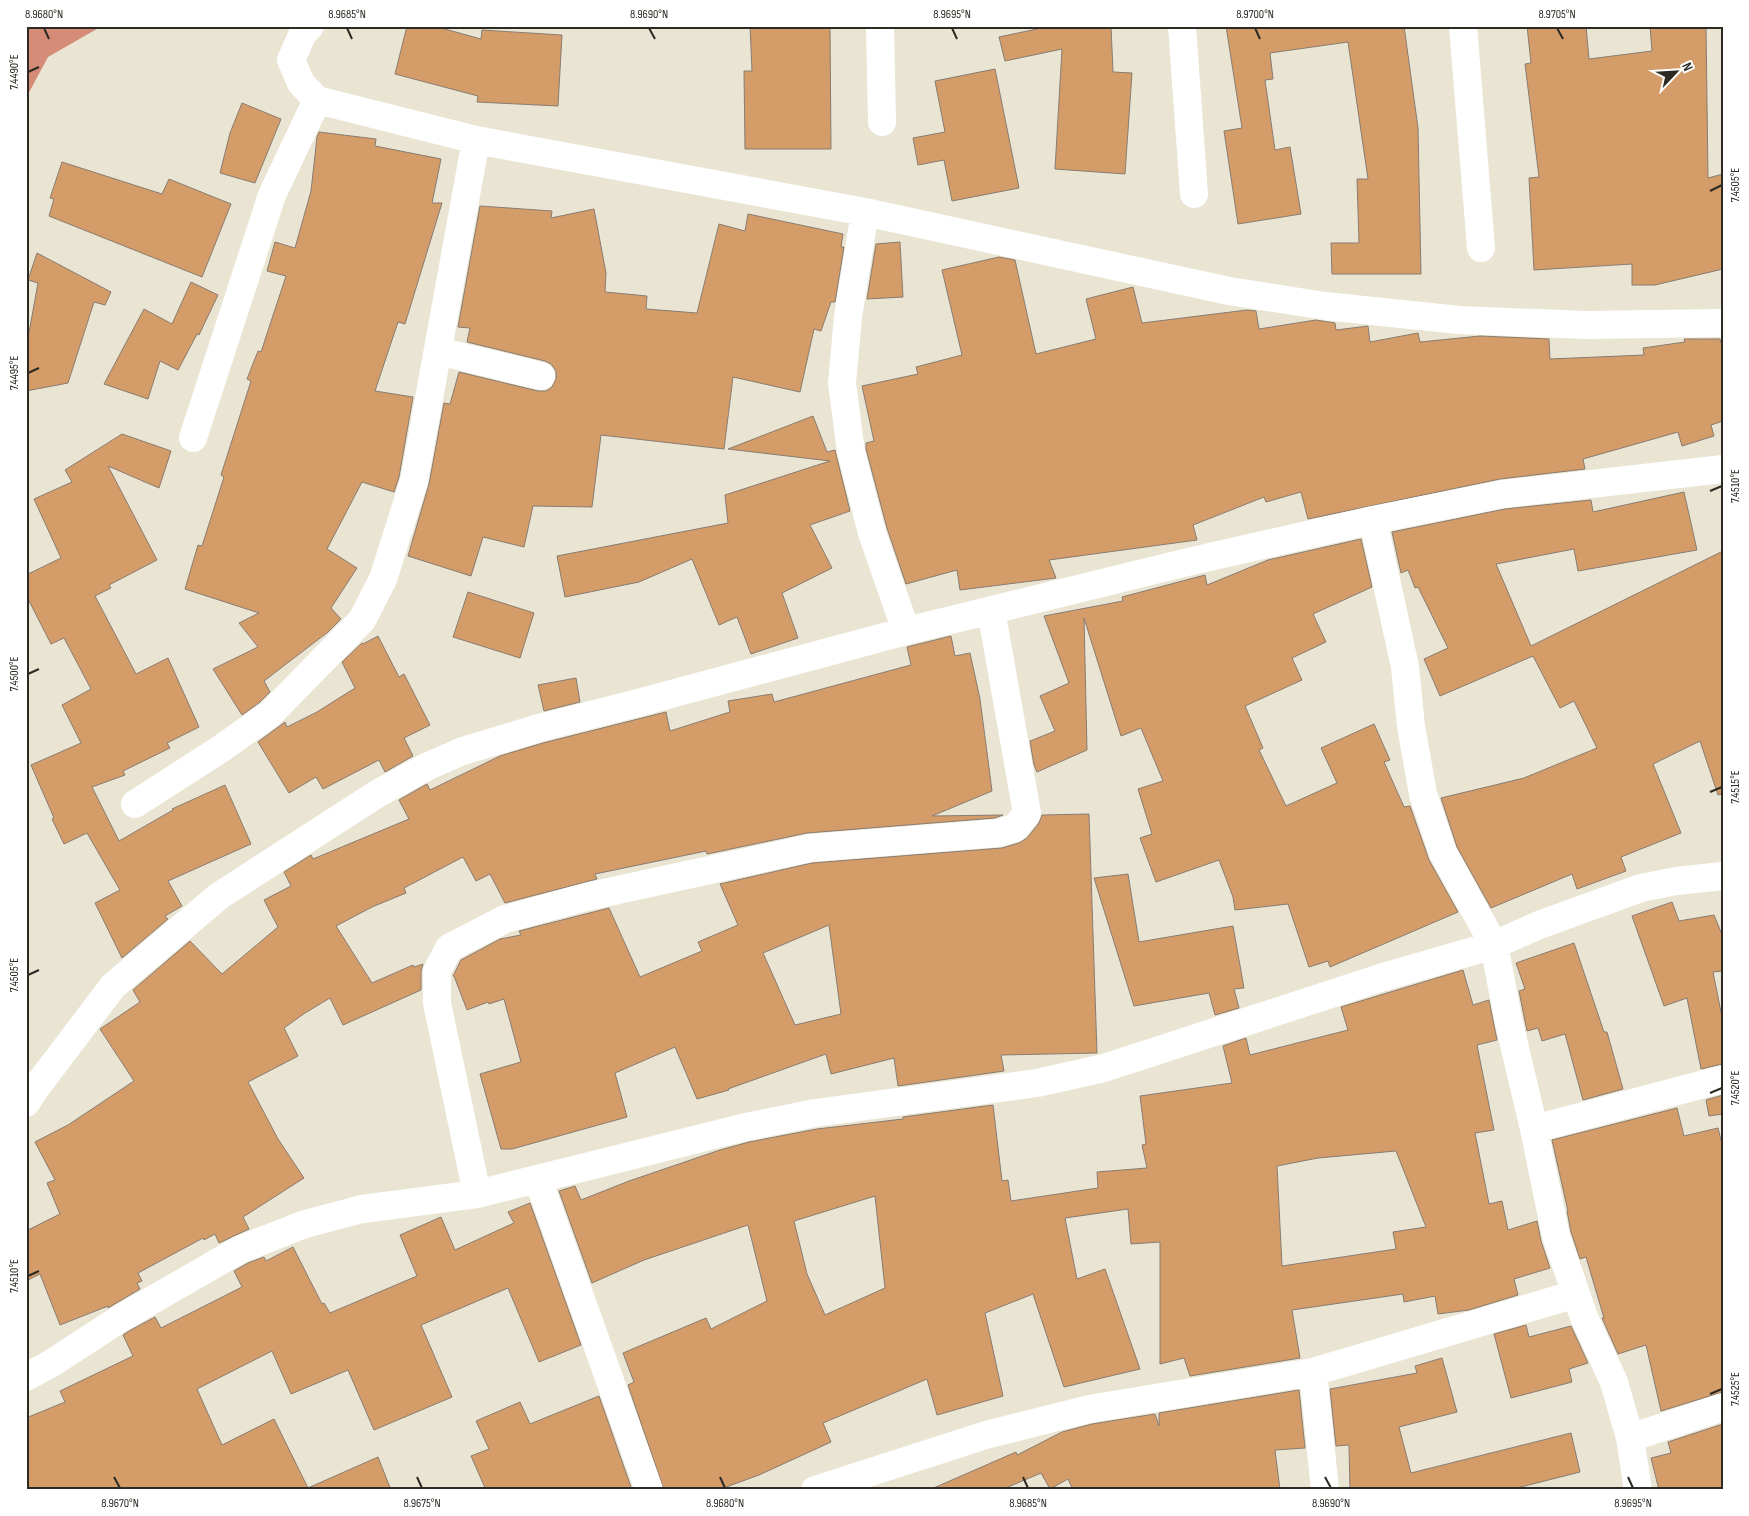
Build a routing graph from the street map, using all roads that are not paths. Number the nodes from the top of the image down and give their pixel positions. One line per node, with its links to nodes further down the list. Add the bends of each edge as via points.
1 (310, 26): 5 (street, via 303,33 292,60 301,83)
2 (880, 26): 6 (street)
3 (1182, 26): 8 (street)
4 (1463, 26): 10 (street)
5 (318, 100): 7 (street); 14 (street, via 272,195)
6 (882, 122)
7 (476, 140): 9 (street); 12 (street)
8 (1194, 194)
9 (865, 212): 11 (street, via 1229,291 1325,306 1468,320 1586,325); 18 (street, via 848,317 842,383 851,452 872,533)
10 (1481, 248)
11 (1723, 323)
12 (438, 351): 13 (street); 19 (street, via 414,481 383,580 362,620 270,714)
13 (541, 376)
14 (193, 438)
15 (1723, 469): 16 (street, via 1503,494)
16 (1373, 520): 17 (street); 21 (street, via 1404,667 1423,794 1443,852)
17 (991, 610): 18 (street); 26 (street, via 1027,813 1015,828 998,833 810,848 586,896 504,920 449,948 437,971 437,1003)
18 (906, 631): 23 (street, via 539,728 463,750 428,766 377,794 219,896 114,986)
19 (134, 804)
20 (1723, 876): 21 (street, via 1640,888)
21 (1494, 945): 24 (street); 25 (street, via 1380,978 1104,1068 1037,1083 746,1127)
22 (1723, 1079): 24 (street)
23 (26, 1103)
24 (1534, 1129): 27 (street, via 1556,1236)
25 (538, 1179): 26 (street); 32 (street)
26 (476, 1194): 29 (street, via 362,1209 305,1224 241,1249)
27 (1576, 1294): 28 (street); 31 (street, via 1614,1382)
28 (1313, 1372): 33 (street, via 1089,1408 986,1435); 34 (street)
29 (26, 1377)
30 (1723, 1407): 31 (street)
31 (1630, 1438): 35 (street)
32 (649, 1490)
33 (815, 1490)
34 (1325, 1490)
35 (1638, 1490)

